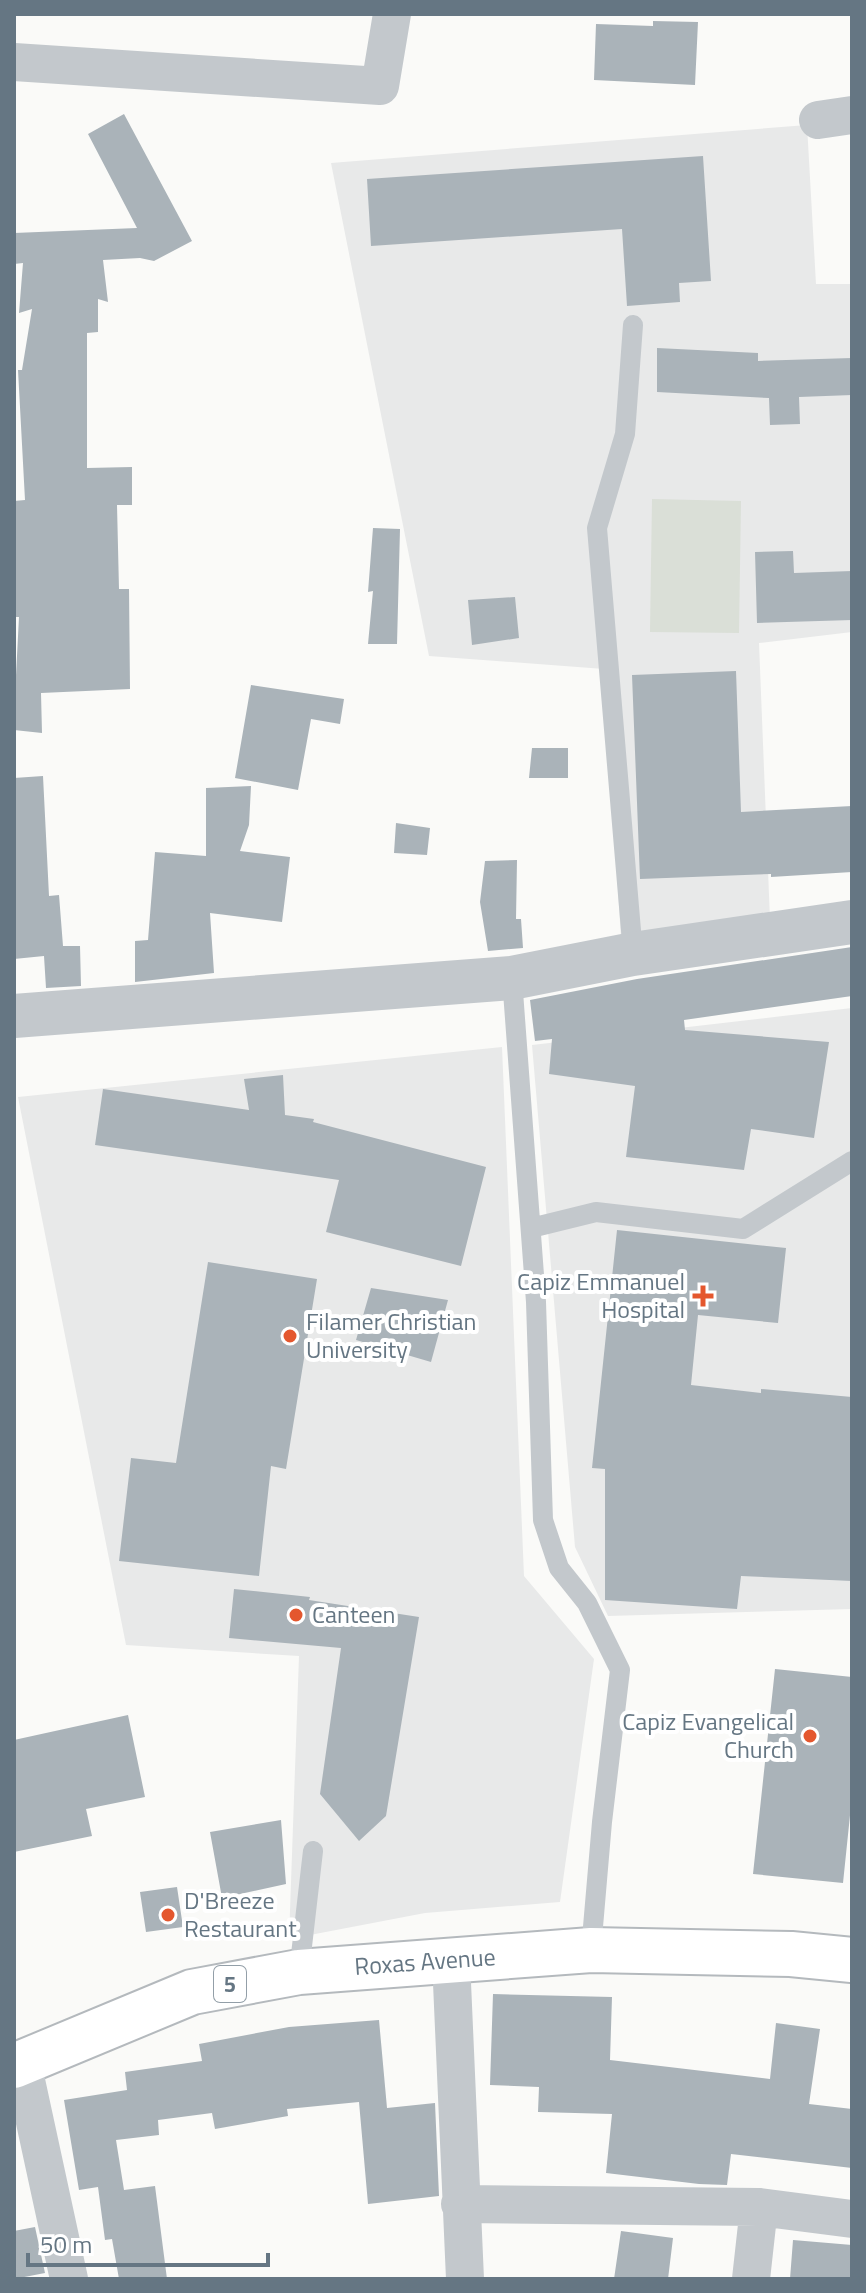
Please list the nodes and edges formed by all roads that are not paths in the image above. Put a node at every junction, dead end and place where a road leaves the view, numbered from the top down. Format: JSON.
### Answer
{"nodes":[{"id":1,"x":392,"y":14,"type":"edge"},
{"id":2,"x":14,"y":62,"type":"edge"},
{"id":3,"x":633,"y":325,"type":"dead end"},
{"id":4,"x":852,"y":922,"type":"edge"},
{"id":5,"x":633,"y":954,"type":"junction"},
{"id":6,"x":512,"y":978,"type":"junction"},
{"id":7,"x":14,"y":1016,"type":"edge"},
{"id":8,"x":852,"y":1161,"type":"edge"},
{"id":9,"x":531,"y":1228,"type":"junction"},
{"id":10,"x":313,"y":1851,"type":"dead end"},
{"id":11,"x":591,"y":1950,"type":"junction"},
{"id":12,"x":451,"y":1960,"type":"junction"},
{"id":13,"x":852,"y":1960,"type":"edge"},
{"id":14,"x":299,"y":1972,"type":"junction"},
{"id":15,"x":18,"y":2064,"type":"edge"},
{"id":16,"x":460,"y":2204,"type":"junction"},
{"id":17,"x":759,"y":2207,"type":"junction"},
{"id":18,"x":852,"y":2219,"type":"edge"},
{"id":19,"x":69,"y":2279,"type":"edge"},
{"id":20,"x":465,"y":2279,"type":"edge"},
{"id":21,"x":751,"y":2279,"type":"edge"}],
"edges":[{"from":1,"to":2,"type":"street"},
{"from":3,"to":5,"type":"lane"},
{"from":4,"to":5,"type":"street"},
{"from":5,"to":6,"type":"street"},
{"from":6,"to":7,"type":"street"},
{"from":6,"to":9,"type":"lane"},
{"from":8,"to":9,"type":"lane"},
{"from":9,"to":11,"type":"lane"},
{"from":10,"to":14,"type":"lane"},
{"from":11,"to":12,"type":"highway","name":"Roxas Avenue","number":"5"},
{"from":11,"to":13,"type":"highway","name":"Roxas Avenue","number":"5"},
{"from":12,"to":14,"type":"highway","name":"Roxas Avenue","number":"5"},
{"from":12,"to":16,"type":"street"},
{"from":14,"to":15,"type":"highway","name":"Roxas Avenue","number":"5"},
{"from":15,"to":19,"type":"street"},
{"from":16,"to":17,"type":"street"},
{"from":16,"to":20,"type":"street"},
{"from":17,"to":18,"type":"street"},
{"from":17,"to":21,"type":"street"}]}
